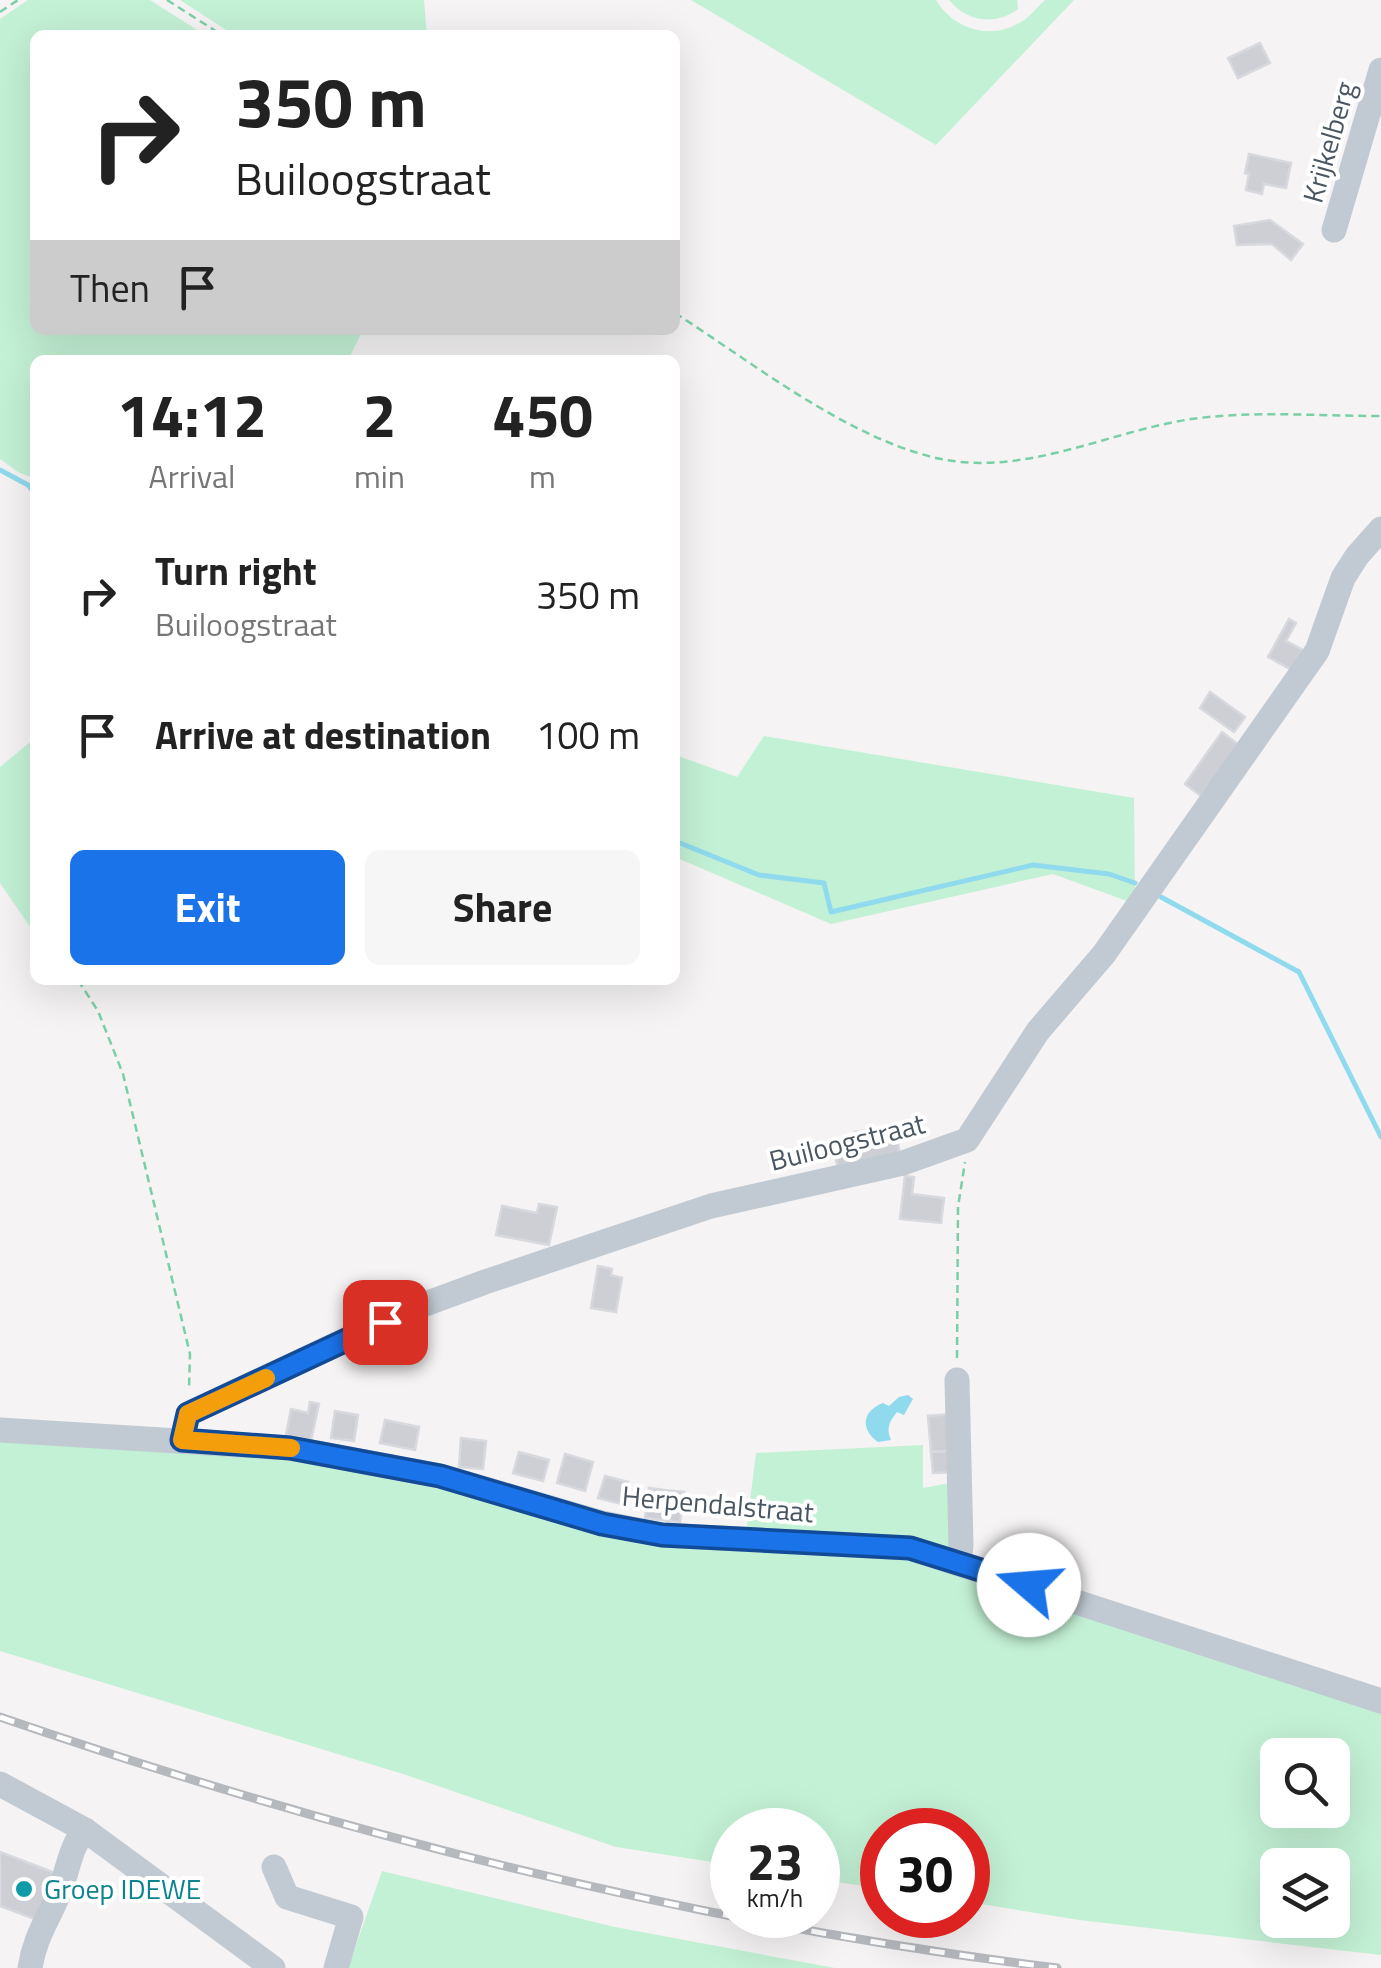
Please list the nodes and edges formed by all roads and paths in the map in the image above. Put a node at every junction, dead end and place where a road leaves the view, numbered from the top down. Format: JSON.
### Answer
{"nodes":[{"id":1,"x":18,"y":0,"type":"edge"},
{"id":2,"x":168,"y":0,"type":"edge"},
{"id":3,"x":0,"y":12,"type":"edge"},
{"id":4,"x":214,"y":30,"type":"edge"},
{"id":5,"x":1381,"y":70,"type":"edge"},
{"id":6,"x":1334,"y":230,"type":"dead end"},
{"id":7,"x":680,"y":317,"type":"edge"},
{"id":8,"x":1381,"y":416,"type":"edge"},
{"id":9,"x":1381,"y":530,"type":"edge"},
{"id":10,"x":81,"y":985,"type":"edge"},
{"id":11,"x":967,"y":1140,"type":"junction"},
{"id":12,"x":956,"y":1380,"type":"joint"},
{"id":13,"x":185,"y":1427,"type":"junction"},
{"id":14,"x":0,"y":1430,"type":"edge"},
{"id":15,"x":958,"y":1562,"type":"junction"},
{"id":16,"x":1381,"y":1701,"type":"edge"},
{"id":17,"x":0,"y":1784,"type":"edge"},
{"id":18,"x":86,"y":1830,"type":"junction"},
{"id":19,"x":274,"y":1867,"type":"dead end"},
{"id":20,"x":30,"y":1968,"type":"edge"},
{"id":21,"x":272,"y":1968,"type":"edge"},
{"id":22,"x":336,"y":1968,"type":"edge"}],
"edges":[{"from":1,"to":3,"type":"path"},
{"from":2,"to":4,"type":"path"},
{"from":5,"to":6,"type":"street","name":"Krijkelberg"},
{"from":7,"to":8,"type":"path"},
{"from":9,"to":11,"type":"street","name":"Builoogstraat"},
{"from":10,"to":13,"type":"path"},
{"from":11,"to":12,"type":"path"},
{"from":11,"to":13,"type":"street","name":"Builoogstraat"},
{"from":12,"to":15,"type":"street"},
{"from":13,"to":14,"type":"street","name":"Herpendalstraat"},
{"from":13,"to":15,"type":"street","name":"Herpendalstraat"},
{"from":15,"to":16,"type":"street","name":"Herpendalstraat"},
{"from":17,"to":18,"type":"street"},
{"from":18,"to":20,"type":"street"},
{"from":18,"to":21,"type":"street"},
{"from":19,"to":22,"type":"street"}]}
